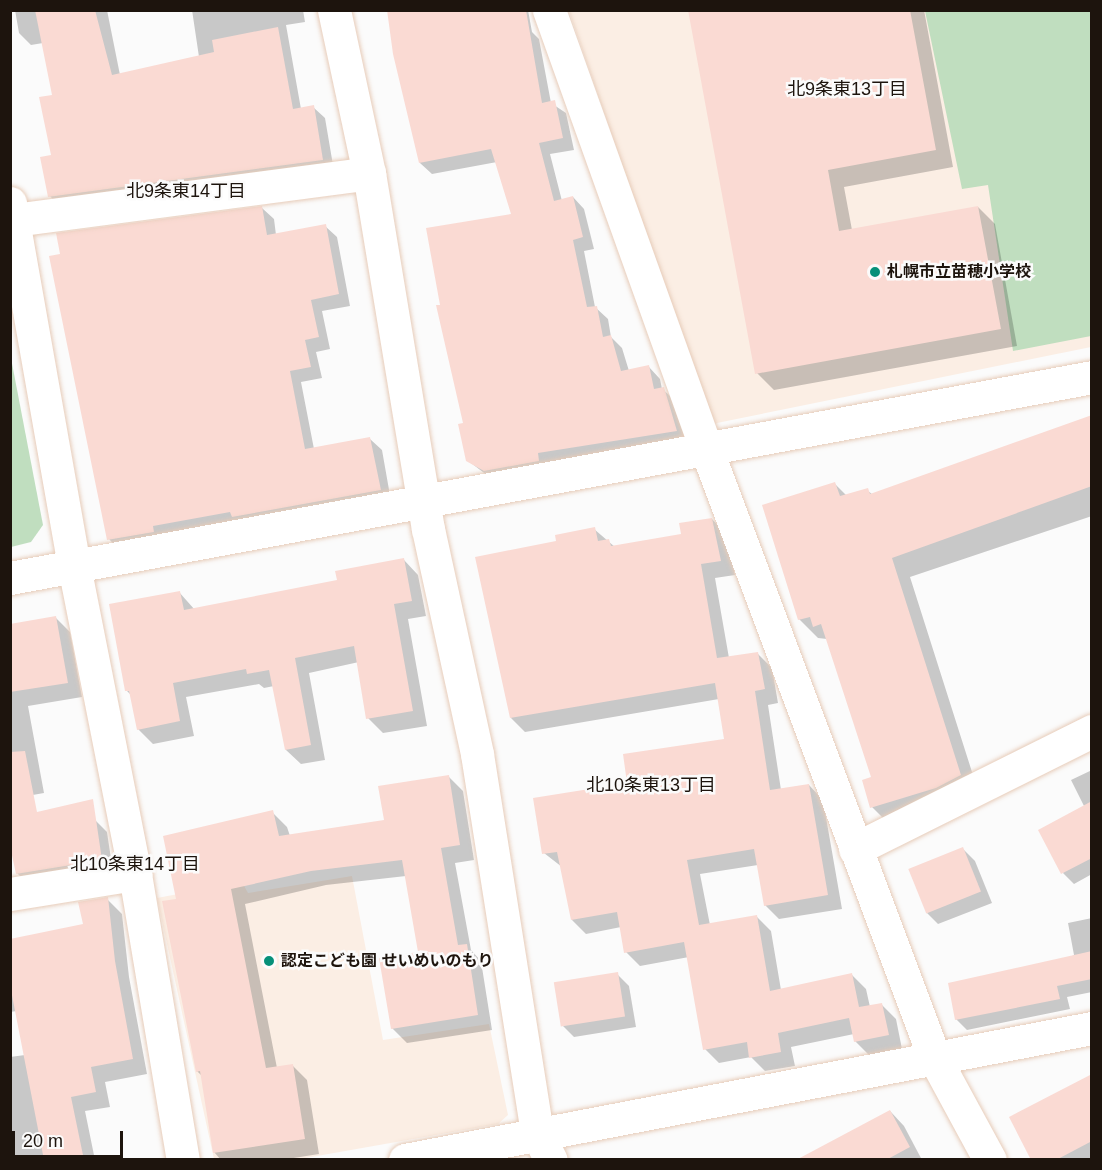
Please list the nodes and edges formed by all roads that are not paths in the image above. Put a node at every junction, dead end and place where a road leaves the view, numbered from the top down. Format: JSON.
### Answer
{"nodes":[{"id":1,"x":334,"y":10,"type":"edge"},
{"id":2,"x":549,"y":10,"type":"edge"},
{"id":3,"x":369,"y":172,"type":"junction"},
{"id":4,"x":12,"y":211,"type":"edge"},
{"id":5,"x":1092,"y":377,"type":"edge"},
{"id":6,"x":706,"y":448,"type":"junction"},
{"id":7,"x":424,"y":502,"type":"junction"},
{"id":8,"x":74,"y":566,"type":"junction"},
{"id":9,"x":10,"y":578,"type":"edge"},
{"id":10,"x":1092,"y":731,"type":"edge"},
{"id":11,"x":855,"y":849,"type":"junction"},
{"id":12,"x":135,"y":874,"type":"junction"},
{"id":13,"x":10,"y":894,"type":"edge"},
{"id":14,"x":1092,"y":1028,"type":"edge"},
{"id":15,"x":934,"y":1057,"type":"junction"},
{"id":16,"x":544,"y":1146,"type":"edge"},
{"id":17,"x":183,"y":1160,"type":"edge"},
{"id":18,"x":405,"y":1160,"type":"edge"},
{"id":19,"x":990,"y":1160,"type":"edge"}],
"edges":[{"from":1,"to":3,"type":"street"},
{"from":2,"to":6,"type":"street"},
{"from":3,"to":4,"type":"street"},
{"from":3,"to":7,"type":"street"},
{"from":4,"to":8,"type":"street"},
{"from":5,"to":6,"type":"street"},
{"from":6,"to":7,"type":"street"},
{"from":6,"to":11,"type":"street"},
{"from":7,"to":8,"type":"street"},
{"from":7,"to":16,"type":"street"},
{"from":8,"to":9,"type":"street"},
{"from":8,"to":12,"type":"street"},
{"from":10,"to":11,"type":"street"},
{"from":11,"to":15,"type":"street"},
{"from":12,"to":13,"type":"street"},
{"from":12,"to":17,"type":"street"},
{"from":14,"to":15,"type":"street"},
{"from":15,"to":16,"type":"street"},
{"from":15,"to":19,"type":"street"},
{"from":16,"to":18,"type":"street"}]}
